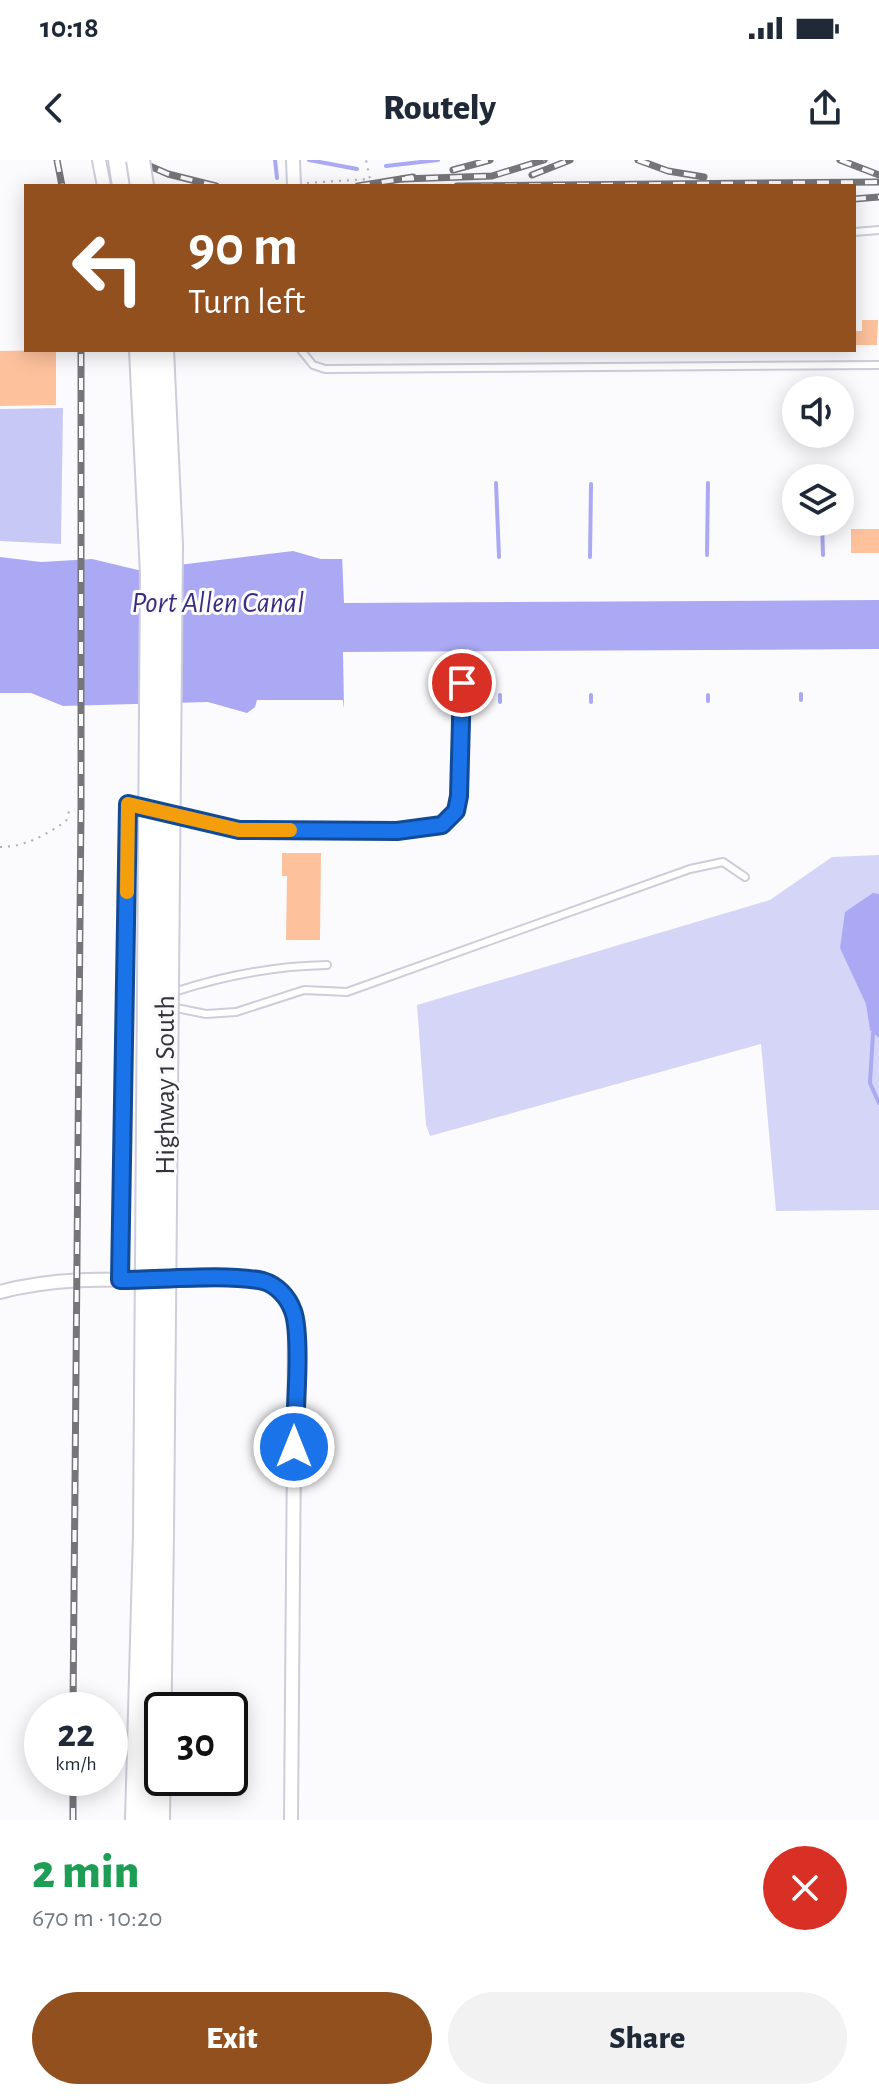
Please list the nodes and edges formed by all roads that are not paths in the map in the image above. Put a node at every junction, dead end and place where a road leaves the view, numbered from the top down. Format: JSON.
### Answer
{"nodes":[{"id":1,"x":99,"y":160,"type":"edge"},
{"id":2,"x":120,"y":160,"type":"edge"},
{"id":3,"x":138,"y":160,"type":"edge"},
{"id":4,"x":293,"y":160,"type":"edge"},
{"id":5,"x":104,"y":184,"type":"edge"},
{"id":6,"x":124,"y":184,"type":"edge"},
{"id":7,"x":142,"y":184,"type":"edge"},
{"id":8,"x":294,"y":184,"type":"edge"},
{"id":9,"x":141,"y":352,"type":"edge"},
{"id":10,"x":162,"y":352,"type":"edge"},
{"id":11,"x":303,"y":352,"type":"edge"},
{"id":12,"x":879,"y":365,"type":"edge"},
{"id":13,"x":462,"y":683,"type":"dead end"},
{"id":14,"x":128,"y":804,"type":"joint"},
{"id":15,"x":745,"y":877,"type":"dead end"},
{"id":16,"x":327,"y":965,"type":"dead end"},
{"id":17,"x":125,"y":998,"type":"junction"},
{"id":18,"x":149,"y":1000,"type":"junction"},
{"id":19,"x":120,"y":1280,"type":"junction"},
{"id":20,"x":0,"y":1292,"type":"edge"},
{"id":21,"x":154,"y":1533,"type":"junction"},
{"id":22,"x":137,"y":1820,"type":"edge"},
{"id":23,"x":158,"y":1820,"type":"edge"},
{"id":24,"x":291,"y":1820,"type":"edge"}],
"edges":[{"from":1,"to":5,"type":"street"},
{"from":2,"to":6,"type":"highway"},
{"from":3,"to":7,"type":"highway","bridge":true},
{"from":4,"to":8,"type":"street"},
{"from":9,"to":21,"type":"highway","bridge":true},
{"from":10,"to":21,"type":"highway","name":"Highway 1 South","bridge":true},
{"from":11,"to":12,"type":"lane"},
{"from":13,"to":14,"type":"lane"},
{"from":14,"to":17,"type":"street"},
{"from":15,"to":18,"type":"lane"},
{"from":16,"to":18,"type":"lane"},
{"from":17,"to":18,"type":"lane"},
{"from":17,"to":19,"type":"street"},
{"from":19,"to":20,"type":"street"},
{"from":19,"to":24,"type":"street"},
{"from":21,"to":22,"type":"highway"},
{"from":21,"to":23,"type":"highway","name":"Highway 1 South"}]}
